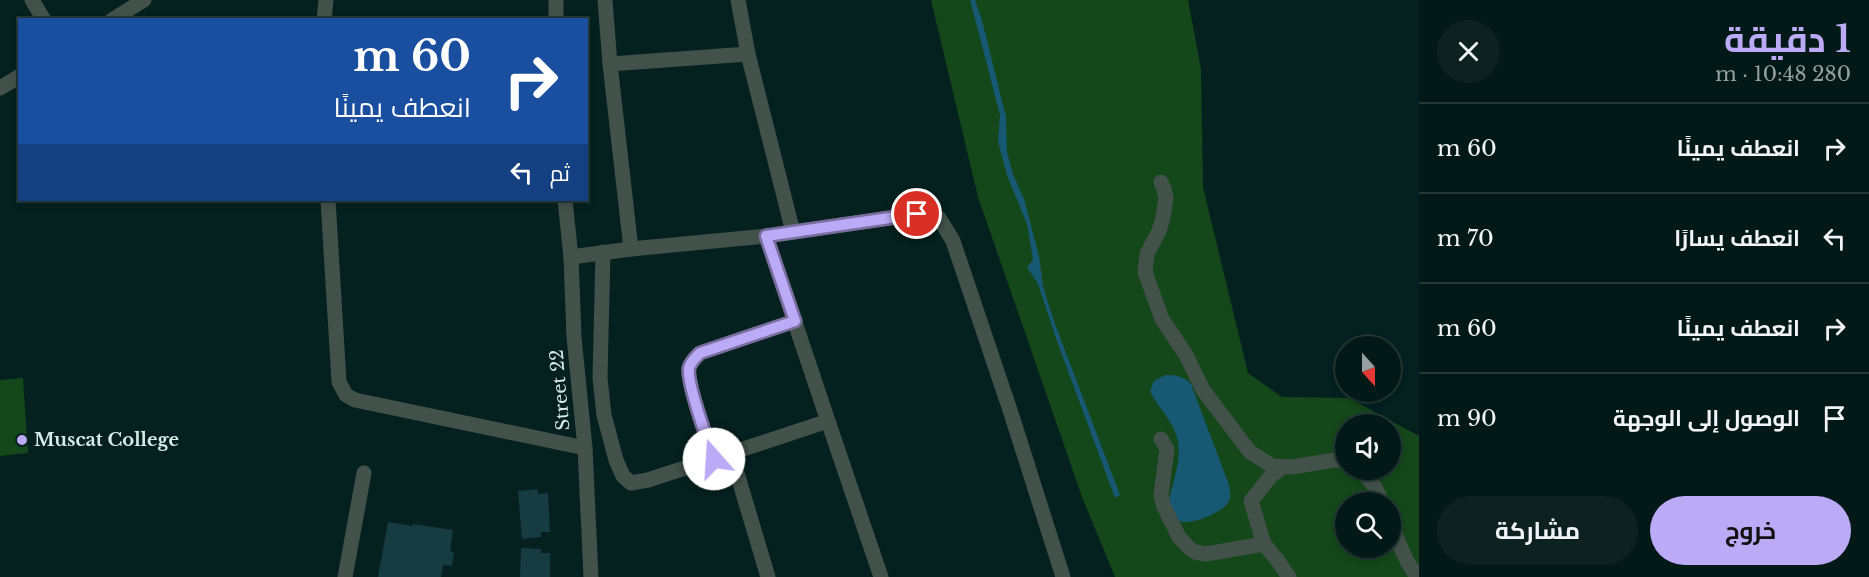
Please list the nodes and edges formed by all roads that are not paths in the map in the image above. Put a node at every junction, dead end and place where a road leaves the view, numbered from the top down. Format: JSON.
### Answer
{"nodes":[{"id":1,"x":32,"y":0,"type":"edge"},
{"id":2,"x":144,"y":0,"type":"edge"},
{"id":3,"x":326,"y":0,"type":"edge"},
{"id":4,"x":556,"y":0,"type":"edge"},
{"id":5,"x":605,"y":0,"type":"edge"},
{"id":6,"x":738,"y":0,"type":"edge"},
{"id":7,"x":43,"y":18,"type":"edge"},
{"id":8,"x":115,"y":18,"type":"edge"},
{"id":9,"x":324,"y":18,"type":"edge"},
{"id":10,"x":555,"y":18,"type":"edge"},
{"id":11,"x":748,"y":54,"type":"junction"},
{"id":12,"x":610,"y":63,"type":"junction"},
{"id":13,"x":18,"y":77,"type":"edge"},
{"id":14,"x":0,"y":88,"type":"edge"},
{"id":15,"x":1161,"y":182,"type":"dead end"},
{"id":16,"x":328,"y":201,"type":"edge"},
{"id":17,"x":565,"y":201,"type":"edge"},
{"id":18,"x":793,"y":232,"type":"junction"},
{"id":19,"x":766,"y":236,"type":"junction"},
{"id":20,"x":631,"y":249,"type":"junction"},
{"id":21,"x":603,"y":252,"type":"junction"},
{"id":22,"x":571,"y":257,"type":"junction"},
{"id":23,"x":795,"y":321,"type":"junction"},
{"id":24,"x":828,"y":421,"type":"junction"},
{"id":25,"x":1161,"y":440,"type":"dead end"},
{"id":26,"x":585,"y":448,"type":"junction"},
{"id":27,"x":731,"y":453,"type":"junction"},
{"id":28,"x":714,"y":459,"type":"junction"},
{"id":29,"x":1335,"y":460,"type":"edge"},
{"id":30,"x":1281,"y":468,"type":"junction"},
{"id":31,"x":364,"y":473,"type":"dead end"},
{"id":32,"x":1264,"y":544,"type":"junction"},
{"id":33,"x":1401,"y":548,"type":"edge"},
{"id":34,"x":345,"y":577,"type":"edge"},
{"id":35,"x":591,"y":577,"type":"edge"},
{"id":36,"x":768,"y":577,"type":"edge"},
{"id":37,"x":881,"y":577,"type":"edge"},
{"id":38,"x":1063,"y":577,"type":"edge"},
{"id":39,"x":1289,"y":577,"type":"edge"},
{"id":40,"x":1417,"y":577,"type":"edge"}],
"edges":[{"from":1,"to":7,"type":"street"},
{"from":2,"to":8,"type":"street"},
{"from":3,"to":9,"type":"street"},
{"from":4,"to":10,"type":"street"},
{"from":5,"to":12,"type":"street"},
{"from":6,"to":11,"type":"street"},
{"from":11,"to":12,"type":"street"},
{"from":11,"to":18,"type":"street"},
{"from":12,"to":20,"type":"street"},
{"from":13,"to":14,"type":"street"},
{"from":15,"to":30,"type":"street"},
{"from":16,"to":26,"type":"street"},
{"from":17,"to":22,"type":"street","name":"Street 22"},
{"from":18,"to":19,"type":"street"},
{"from":18,"to":38,"type":"street"},
{"from":19,"to":20,"type":"street"},
{"from":19,"to":23,"type":"street"},
{"from":20,"to":21,"type":"street"},
{"from":21,"to":22,"type":"street"},
{"from":21,"to":28,"type":"street"},
{"from":22,"to":26,"type":"street","name":"Street 22"},
{"from":23,"to":24,"type":"street"},
{"from":23,"to":28,"type":"street"},
{"from":24,"to":27,"type":"street"},
{"from":24,"to":37,"type":"street"},
{"from":25,"to":32,"type":"street"},
{"from":26,"to":35,"type":"street","name":"Street 22"},
{"from":27,"to":28,"type":"street"},
{"from":27,"to":36,"type":"street"},
{"from":29,"to":30,"type":"street"},
{"from":30,"to":32,"type":"street"},
{"from":31,"to":34,"type":"street"},
{"from":32,"to":39,"type":"street"},
{"from":33,"to":40,"type":"street"}]}
